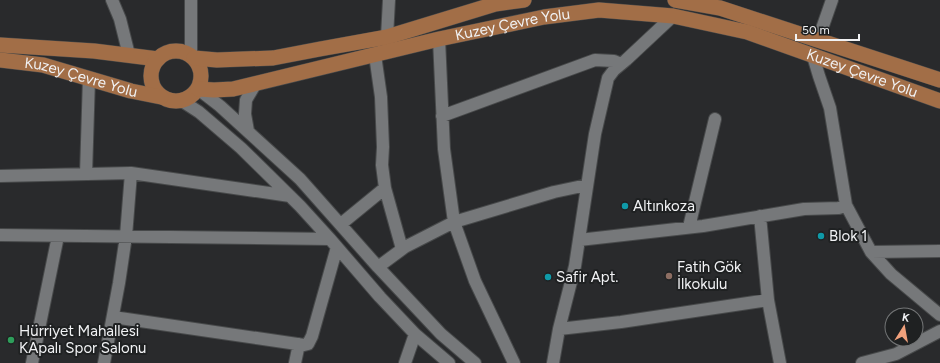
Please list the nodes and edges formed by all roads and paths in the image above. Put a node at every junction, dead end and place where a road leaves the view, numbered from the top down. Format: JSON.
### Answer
{"nodes":[{"id":1,"x":112,"y":0,"type":"edge"},
{"id":2,"x":192,"y":0,"type":"edge"},
{"id":3,"x":389,"y":0,"type":"edge"},
{"id":4,"x":524,"y":0,"type":"edge"},
{"id":5,"x":680,"y":0,"type":"edge"},
{"id":6,"x":832,"y":0,"type":"edge"},
{"id":7,"x":673,"y":16,"type":"junction"},
{"id":8,"x":387,"y":37,"type":"junction"},
{"id":9,"x":439,"y":40,"type":"junction"},
{"id":10,"x":818,"y":40,"type":"junction"},
{"id":11,"x":0,"y":45,"type":"edge"},
{"id":12,"x":129,"y":55,"type":"junction"},
{"id":13,"x":375,"y":55,"type":"junction"},
{"id":14,"x":814,"y":56,"type":"junction"},
{"id":15,"x":192,"y":57,"type":"junction"},
{"id":16,"x":158,"y":59,"type":"junction"},
{"id":17,"x":0,"y":60,"type":"edge"},
{"id":18,"x":621,"y":64,"type":"junction"},
{"id":19,"x":89,"y":78,"type":"junction"},
{"id":20,"x":940,"y":80,"type":"edge"},
{"id":21,"x":256,"y":83,"type":"junction"},
{"id":22,"x":198,"y":90,"type":"junction"},
{"id":23,"x":161,"y":97,"type":"junction"},
{"id":24,"x":182,"y":101,"type":"junction"},
{"id":25,"x":940,"y":101,"type":"edge"},
{"id":26,"x":442,"y":116,"type":"junction"},
{"id":27,"x":715,"y":119,"type":"dead end"},
{"id":28,"x":248,"y":131,"type":"junction"},
{"id":29,"x":131,"y":173,"type":"junction"},
{"id":30,"x":86,"y":174,"type":"junction"},
{"id":31,"x":0,"y":176,"type":"edge"},
{"id":32,"x":587,"y":185,"type":"junction"},
{"id":33,"x":385,"y":188,"type":"junction"},
{"id":34,"x":290,"y":196,"type":"junction"},
{"id":35,"x":846,"y":205,"type":"junction"},
{"id":36,"x":760,"y":216,"type":"junction"},
{"id":37,"x":454,"y":222,"type":"junction"},
{"id":38,"x":341,"y":224,"type":"junction"},
{"id":39,"x":689,"y":227,"type":"junction"},
{"id":40,"x":0,"y":235,"type":"edge"},
{"id":41,"x":58,"y":236,"type":"junction"},
{"id":42,"x":126,"y":236,"type":"junction"},
{"id":43,"x":579,"y":240,"type":"junction"},
{"id":44,"x":334,"y":243,"type":"junction"},
{"id":45,"x":402,"y":249,"type":"junction"},
{"id":46,"x":940,"y":251,"type":"edge"},
{"id":47,"x":870,"y":252,"type":"junction"},
{"id":48,"x":378,"y":267,"type":"junction"},
{"id":49,"x":768,"y":300,"type":"junction"},
{"id":50,"x":940,"y":315,"type":"edge"},
{"id":51,"x":113,"y":317,"type":"junction"},
{"id":52,"x":559,"y":328,"type":"junction"},
{"id":53,"x":940,"y":331,"type":"edge"},
{"id":54,"x":415,"y":334,"type":"junction"},
{"id":55,"x":299,"y":344,"type":"junction"},
{"id":56,"x":899,"y":358,"type":"edge"},
{"id":57,"x":32,"y":363,"type":"edge"},
{"id":58,"x":104,"y":363,"type":"edge"},
{"id":59,"x":295,"y":363,"type":"edge"},
{"id":60,"x":405,"y":363,"type":"edge"},
{"id":61,"x":449,"y":363,"type":"edge"},
{"id":62,"x":475,"y":363,"type":"edge"},
{"id":63,"x":514,"y":363,"type":"edge"},
{"id":64,"x":553,"y":363,"type":"edge"},
{"id":65,"x":780,"y":363,"type":"edge"},
{"id":66,"x":862,"y":363,"type":"edge"}],
"edges":[{"from":1,"to":12,"type":"street"},
{"from":2,"to":15,"type":"street"},
{"from":3,"to":8,"type":"street"},
{"from":4,"to":8,"type":"main road","name":"Kuzey Çevre Yolu"},
{"from":5,"to":10,"type":"main road","name":"Kuzey Çevre Yolu"},
{"from":6,"to":10,"type":"street"},
{"from":7,"to":9,"type":"main road","name":"Kuzey Çevre Yolu"},
{"from":7,"to":14,"type":"main road","name":"Kuzey Çevre Yolu"},
{"from":7,"to":18,"type":"street"},
{"from":8,"to":15,"type":"main road","name":"Kuzey Çevre Yolu"},
{"from":9,"to":13,"type":"main road","name":"Kuzey Çevre Yolu"},
{"from":9,"to":26,"type":"street"},
{"from":10,"to":20,"type":"main road","name":"Kuzey Çevre Yolu"},
{"from":11,"to":12,"type":"main road","name":"Kuzey Çevre Yolu"},
{"from":12,"to":16,"type":"main road","name":"Kuzey Çevre Yolu"},
{"from":13,"to":21,"type":"main road","name":"Kuzey Çevre Yolu"},
{"from":13,"to":33,"type":"street"},
{"from":14,"to":25,"type":"main road","name":"Kuzey Çevre Yolu"},
{"from":14,"to":35,"type":"street"},
{"from":15,"to":16,"type":"main road"},
{"from":15,"to":22,"type":"main road"},
{"from":16,"to":23,"type":"main road"},
{"from":17,"to":19,"type":"main road","name":"Kuzey Çevre Yolu"},
{"from":18,"to":26,"type":"street"},
{"from":18,"to":32,"type":"street"},
{"from":19,"to":23,"type":"main road","name":"Kuzey Çevre Yolu"},
{"from":19,"to":30,"type":"street"},
{"from":21,"to":22,"type":"main road","name":"Kuzey Çevre Yolu"},
{"from":21,"to":28,"type":"street"},
{"from":22,"to":24,"type":"main road"},
{"from":22,"to":28,"type":"street"},
{"from":23,"to":24,"type":"main road"},
{"from":24,"to":34,"type":"street"},
{"from":26,"to":37,"type":"street"},
{"from":27,"to":39,"type":"street"},
{"from":28,"to":38,"type":"street"},
{"from":29,"to":30,"type":"street"},
{"from":29,"to":34,"type":"street"},
{"from":29,"to":42,"type":"street"},
{"from":30,"to":31,"type":"street"},
{"from":32,"to":37,"type":"street"},
{"from":32,"to":43,"type":"street"},
{"from":33,"to":38,"type":"street"},
{"from":33,"to":45,"type":"street"},
{"from":34,"to":44,"type":"street"},
{"from":35,"to":36,"type":"street"},
{"from":35,"to":47,"type":"street"},
{"from":36,"to":39,"type":"street"},
{"from":36,"to":49,"type":"street"},
{"from":37,"to":45,"type":"street"},
{"from":37,"to":63,"type":"street"},
{"from":38,"to":48,"type":"street"},
{"from":39,"to":43,"type":"street"},
{"from":40,"to":41,"type":"street"},
{"from":41,"to":42,"type":"street"},
{"from":41,"to":57,"type":"street"},
{"from":42,"to":44,"type":"street"},
{"from":42,"to":51,"type":"street"},
{"from":43,"to":52,"type":"street"},
{"from":44,"to":54,"type":"street"},
{"from":44,"to":55,"type":"street"},
{"from":45,"to":48,"type":"street"},
{"from":46,"to":47,"type":"street"},
{"from":47,"to":50,"type":"street"},
{"from":48,"to":62,"type":"street"},
{"from":49,"to":52,"type":"street"},
{"from":49,"to":65,"type":"street"},
{"from":51,"to":55,"type":"street"},
{"from":51,"to":58,"type":"street"},
{"from":52,"to":64,"type":"street"},
{"from":53,"to":56,"type":"street"},
{"from":54,"to":60,"type":"street"},
{"from":54,"to":61,"type":"street"},
{"from":55,"to":59,"type":"street"},
{"from":56,"to":66,"type":"street"}]}
